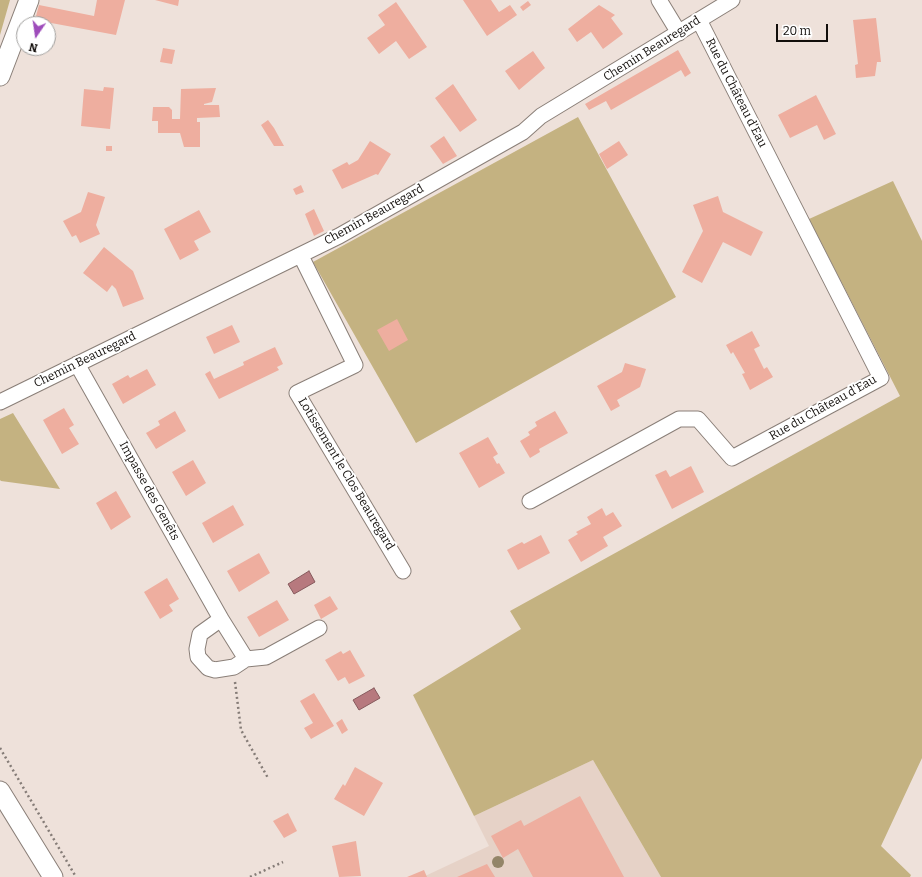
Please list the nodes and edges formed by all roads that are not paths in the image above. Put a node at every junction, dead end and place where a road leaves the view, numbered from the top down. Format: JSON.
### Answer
{"nodes":[{"id":1,"x":30,"y":0,"type":"edge"},
{"id":2,"x":659,"y":0,"type":"edge"},
{"id":3,"x":732,"y":0,"type":"edge"},
{"id":4,"x":699,"y":20,"type":"junction"},
{"id":5,"x":679,"y":33,"type":"junction"},
{"id":6,"x":0,"y":76,"type":"edge"},
{"id":7,"x":301,"y":256,"type":"junction"},
{"id":8,"x":78,"y":364,"type":"junction"},
{"id":9,"x":0,"y":402,"type":"edge"},
{"id":10,"x":530,"y":501,"type":"dead end"},
{"id":11,"x":403,"y":571,"type":"dead end"},
{"id":12,"x":221,"y":618,"type":"junction"},
{"id":13,"x":319,"y":628,"type":"dead end"},
{"id":14,"x":246,"y":659,"type":"junction"},
{"id":15,"x":0,"y":791,"type":"edge"},
{"id":16,"x":53,"y":877,"type":"edge"}],
"edges":[{"from":1,"to":6,"type":"street"},
{"from":2,"to":5,"type":"street"},
{"from":3,"to":4,"type":"street","name":"Chemin Beauregard"},
{"from":4,"to":5,"type":"street","name":"Chemin Beauregard"},
{"from":4,"to":10,"type":"street","name":"Rue du Château d'Eau"},
{"from":5,"to":7,"type":"street","name":"Chemin Beauregard"},
{"from":7,"to":8,"type":"street","name":"Chemin Beauregard"},
{"from":7,"to":11,"type":"street","name":"Lotissement le Clos Beauregard"},
{"from":8,"to":9,"type":"street","name":"Chemin Beauregard"},
{"from":8,"to":12,"type":"street","name":"Impasse des Genêts"},
{"from":12,"to":14,"type":"street","name":"Impasse des Genêts"},
{"from":12,"to":14,"type":"street"},
{"from":13,"to":14,"type":"street"},
{"from":15,"to":16,"type":"street"}]}
